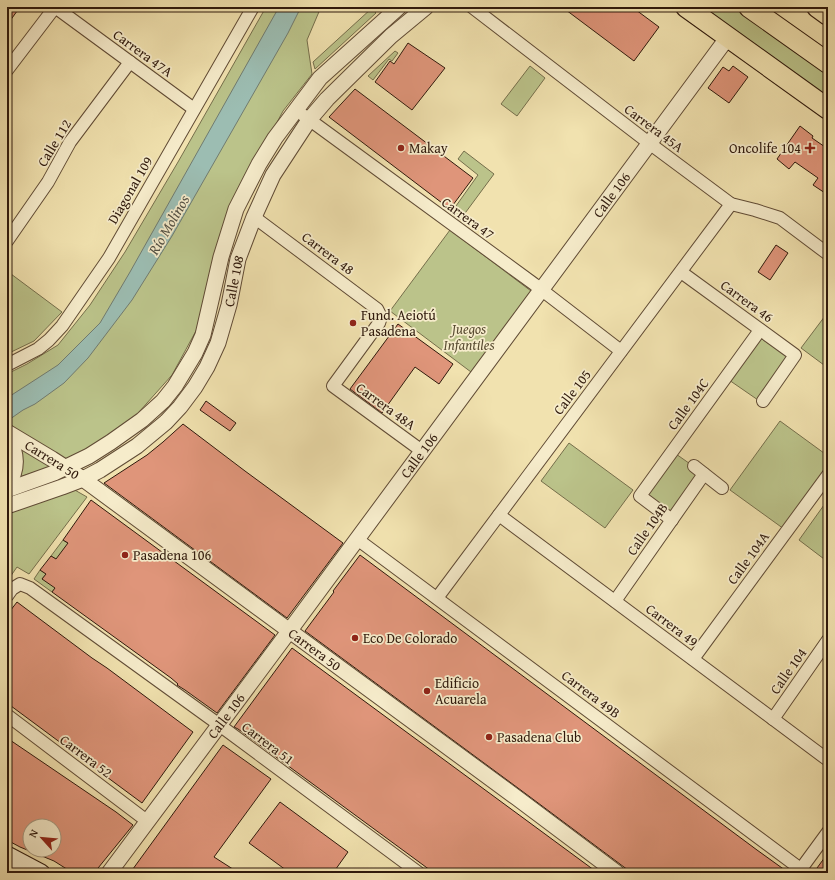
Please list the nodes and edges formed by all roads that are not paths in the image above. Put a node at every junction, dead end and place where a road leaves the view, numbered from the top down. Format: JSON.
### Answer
{"nodes":[{"id":1,"x":55,"y":7,"type":"edge"},
{"id":2,"x":253,"y":7,"type":"edge"},
{"id":3,"x":399,"y":7,"type":"edge"},
{"id":4,"x":426,"y":7,"type":"edge"},
{"id":5,"x":472,"y":7,"type":"edge"},
{"id":6,"x":686,"y":7,"type":"edge"},
{"id":7,"x":749,"y":7,"type":"edge"},
{"id":8,"x":817,"y":7,"type":"edge"},
{"id":9,"x":828,"y":15,"type":"edge"},
{"id":10,"x":728,"y":36,"type":"junction"},
{"id":11,"x":130,"y":62,"type":"junction"},
{"id":12,"x":828,"y":63,"type":"edge"},
{"id":13,"x":7,"y":70,"type":"edge"},
{"id":14,"x":194,"y":109,"type":"junction"},
{"id":15,"x":828,"y":109,"type":"edge"},
{"id":16,"x":296,"y":110,"type":"junction"},
{"id":17,"x":309,"y":120,"type":"junction"},
{"id":18,"x":649,"y":144,"type":"junction"},
{"id":19,"x":731,"y":204,"type":"junction"},
{"id":20,"x":254,"y":217,"type":"junction"},
{"id":21,"x":7,"y":241,"type":"edge"},
{"id":22,"x":828,"y":254,"type":"edge"},
{"id":23,"x":680,"y":272,"type":"junction"},
{"id":24,"x":541,"y":290,"type":"junction"},
{"id":25,"x":760,"y":330,"type":"junction"},
{"id":26,"x":621,"y":351,"type":"junction"},
{"id":27,"x":7,"y":365,"type":"edge"},
{"id":28,"x":333,"y":386,"type":"joint"},
{"id":29,"x":763,"y":401,"type":"dead end"},
{"id":30,"x":7,"y":432,"type":"edge"},
{"id":31,"x":7,"y":436,"type":"edge"},
{"id":32,"x":422,"y":451,"type":"junction"},
{"id":33,"x":694,"y":466,"type":"dead end"},
{"id":34,"x":66,"y":468,"type":"junction"},
{"id":35,"x":704,"y":474,"type":"junction"},
{"id":36,"x":828,"y":475,"type":"edge"},
{"id":37,"x":83,"y":479,"type":"junction"},
{"id":38,"x":722,"y":488,"type":"dead end"},
{"id":39,"x":7,"y":489,"type":"edge"},
{"id":40,"x":7,"y":506,"type":"edge"},
{"id":41,"x":499,"y":515,"type":"junction"},
{"id":42,"x":672,"y":520,"type":"junction"},
{"id":43,"x":357,"y":539,"type":"junction"},
{"id":44,"x":7,"y":596,"type":"edge"},
{"id":45,"x":437,"y":598,"type":"junction"},
{"id":46,"x":615,"y":601,"type":"junction"},
{"id":47,"x":289,"y":631,"type":"junction"},
{"id":48,"x":828,"y":642,"type":"edge"},
{"id":49,"x":693,"y":659,"type":"junction"},
{"id":50,"x":7,"y":715,"type":"edge"},
{"id":51,"x":773,"y":719,"type":"junction"},
{"id":52,"x":219,"y":725,"type":"junction"},
{"id":53,"x":828,"y":760,"type":"edge"},
{"id":54,"x":147,"y":821,"type":"junction"},
{"id":55,"x":828,"y":832,"type":"edge"},
{"id":56,"x":7,"y":855,"type":"edge"},
{"id":57,"x":7,"y":871,"type":"edge"},
{"id":58,"x":802,"y":872,"type":"edge"},
{"id":59,"x":11,"y":873,"type":"edge"},
{"id":60,"x":41,"y":873,"type":"edge"},
{"id":61,"x":108,"y":873,"type":"edge"},
{"id":62,"x":419,"y":873,"type":"edge"},
{"id":63,"x":617,"y":873,"type":"edge"}],
"edges":[{"from":1,"to":11,"type":"street","name":"Carrera 47A"},
{"from":1,"to":13,"type":"street"},
{"from":2,"to":14,"type":"street","name":"Diagonal 109"},
{"from":3,"to":16,"type":"street","name":"Calle 108"},
{"from":4,"to":17,"type":"street","name":"Calle 108"},
{"from":5,"to":18,"type":"street","name":"Carrera 45A"},
{"from":6,"to":10,"type":"highway"},
{"from":7,"to":12,"type":"highway"},
{"from":8,"to":9,"type":"highway"},
{"from":10,"to":15,"type":"highway"},
{"from":10,"to":18,"type":"street","name":"Calle 106"},
{"from":11,"to":14,"type":"street","name":"Carrera 47A"},
{"from":11,"to":21,"type":"street","name":"Calle 112"},
{"from":14,"to":27,"type":"street","name":"Diagonal 109"},
{"from":16,"to":17,"type":"street","name":"Carrera 47"},
{"from":16,"to":34,"type":"street","name":"Calle 108"},
{"from":17,"to":20,"type":"street","name":"Calle 108"},
{"from":17,"to":24,"type":"street","name":"Carrera 47"},
{"from":18,"to":19,"type":"street","name":"Carrera 45A"},
{"from":18,"to":24,"type":"street","name":"Calle 106"},
{"from":19,"to":22,"type":"street","name":"Carrera 45A"},
{"from":19,"to":23,"type":"street","name":"Calle 105"},
{"from":20,"to":28,"type":"street","name":"Carrera 48"},
{"from":20,"to":37,"type":"street","name":"Calle 108"},
{"from":23,"to":25,"type":"street","name":"Carrera 46"},
{"from":23,"to":26,"type":"street","name":"Calle 105"},
{"from":24,"to":26,"type":"street","name":"Carrera 47"},
{"from":24,"to":32,"type":"street","name":"Calle 106"},
{"from":25,"to":29,"type":"street","name":"Carrera 46"},
{"from":25,"to":42,"type":"street","name":"Calle 104C"},
{"from":26,"to":41,"type":"street","name":"Calle 105"},
{"from":28,"to":32,"type":"street","name":"Carrera 48A"},
{"from":30,"to":34,"type":"street","name":"Carrera 50"},
{"from":31,"to":39,"type":"street"},
{"from":32,"to":43,"type":"street","name":"Calle 106"},
{"from":33,"to":35,"type":"street"},
{"from":34,"to":37,"type":"street","name":"Carrera 50"},
{"from":34,"to":39,"type":"street","name":"Calle 108"},
{"from":35,"to":38,"type":"street"},
{"from":35,"to":42,"type":"street","name":"Calle 104B"},
{"from":36,"to":49,"type":"street","name":"Calle 104A"},
{"from":37,"to":40,"type":"street","name":"Calle 108"},
{"from":37,"to":47,"type":"street","name":"Carrera 50"},
{"from":41,"to":45,"type":"street","name":"Calle 105"},
{"from":41,"to":46,"type":"street","name":"Carrera 49"},
{"from":42,"to":46,"type":"street","name":"Calle 104B"},
{"from":43,"to":45,"type":"street","name":"Carrera 49B"},
{"from":43,"to":47,"type":"street","name":"Calle 106"},
{"from":44,"to":52,"type":"street","name":"Carrera 51"},
{"from":45,"to":58,"type":"street","name":"Carrera 49B"},
{"from":46,"to":49,"type":"street","name":"Carrera 49"},
{"from":47,"to":52,"type":"street","name":"Calle 106"},
{"from":47,"to":63,"type":"street","name":"Carrera 50"},
{"from":48,"to":51,"type":"street","name":"Calle 104"},
{"from":49,"to":51,"type":"street","name":"Carrera 49"},
{"from":50,"to":54,"type":"street","name":"Carrera 52"},
{"from":51,"to":53,"type":"street","name":"Carrera 49"},
{"from":52,"to":54,"type":"street","name":"Calle 106"},
{"from":52,"to":62,"type":"street","name":"Carrera 51"},
{"from":54,"to":61,"type":"street","name":"Calle 106"},
{"from":55,"to":58,"type":"street"},
{"from":56,"to":60,"type":"main road"},
{"from":57,"to":59,"type":"main road"}]}
